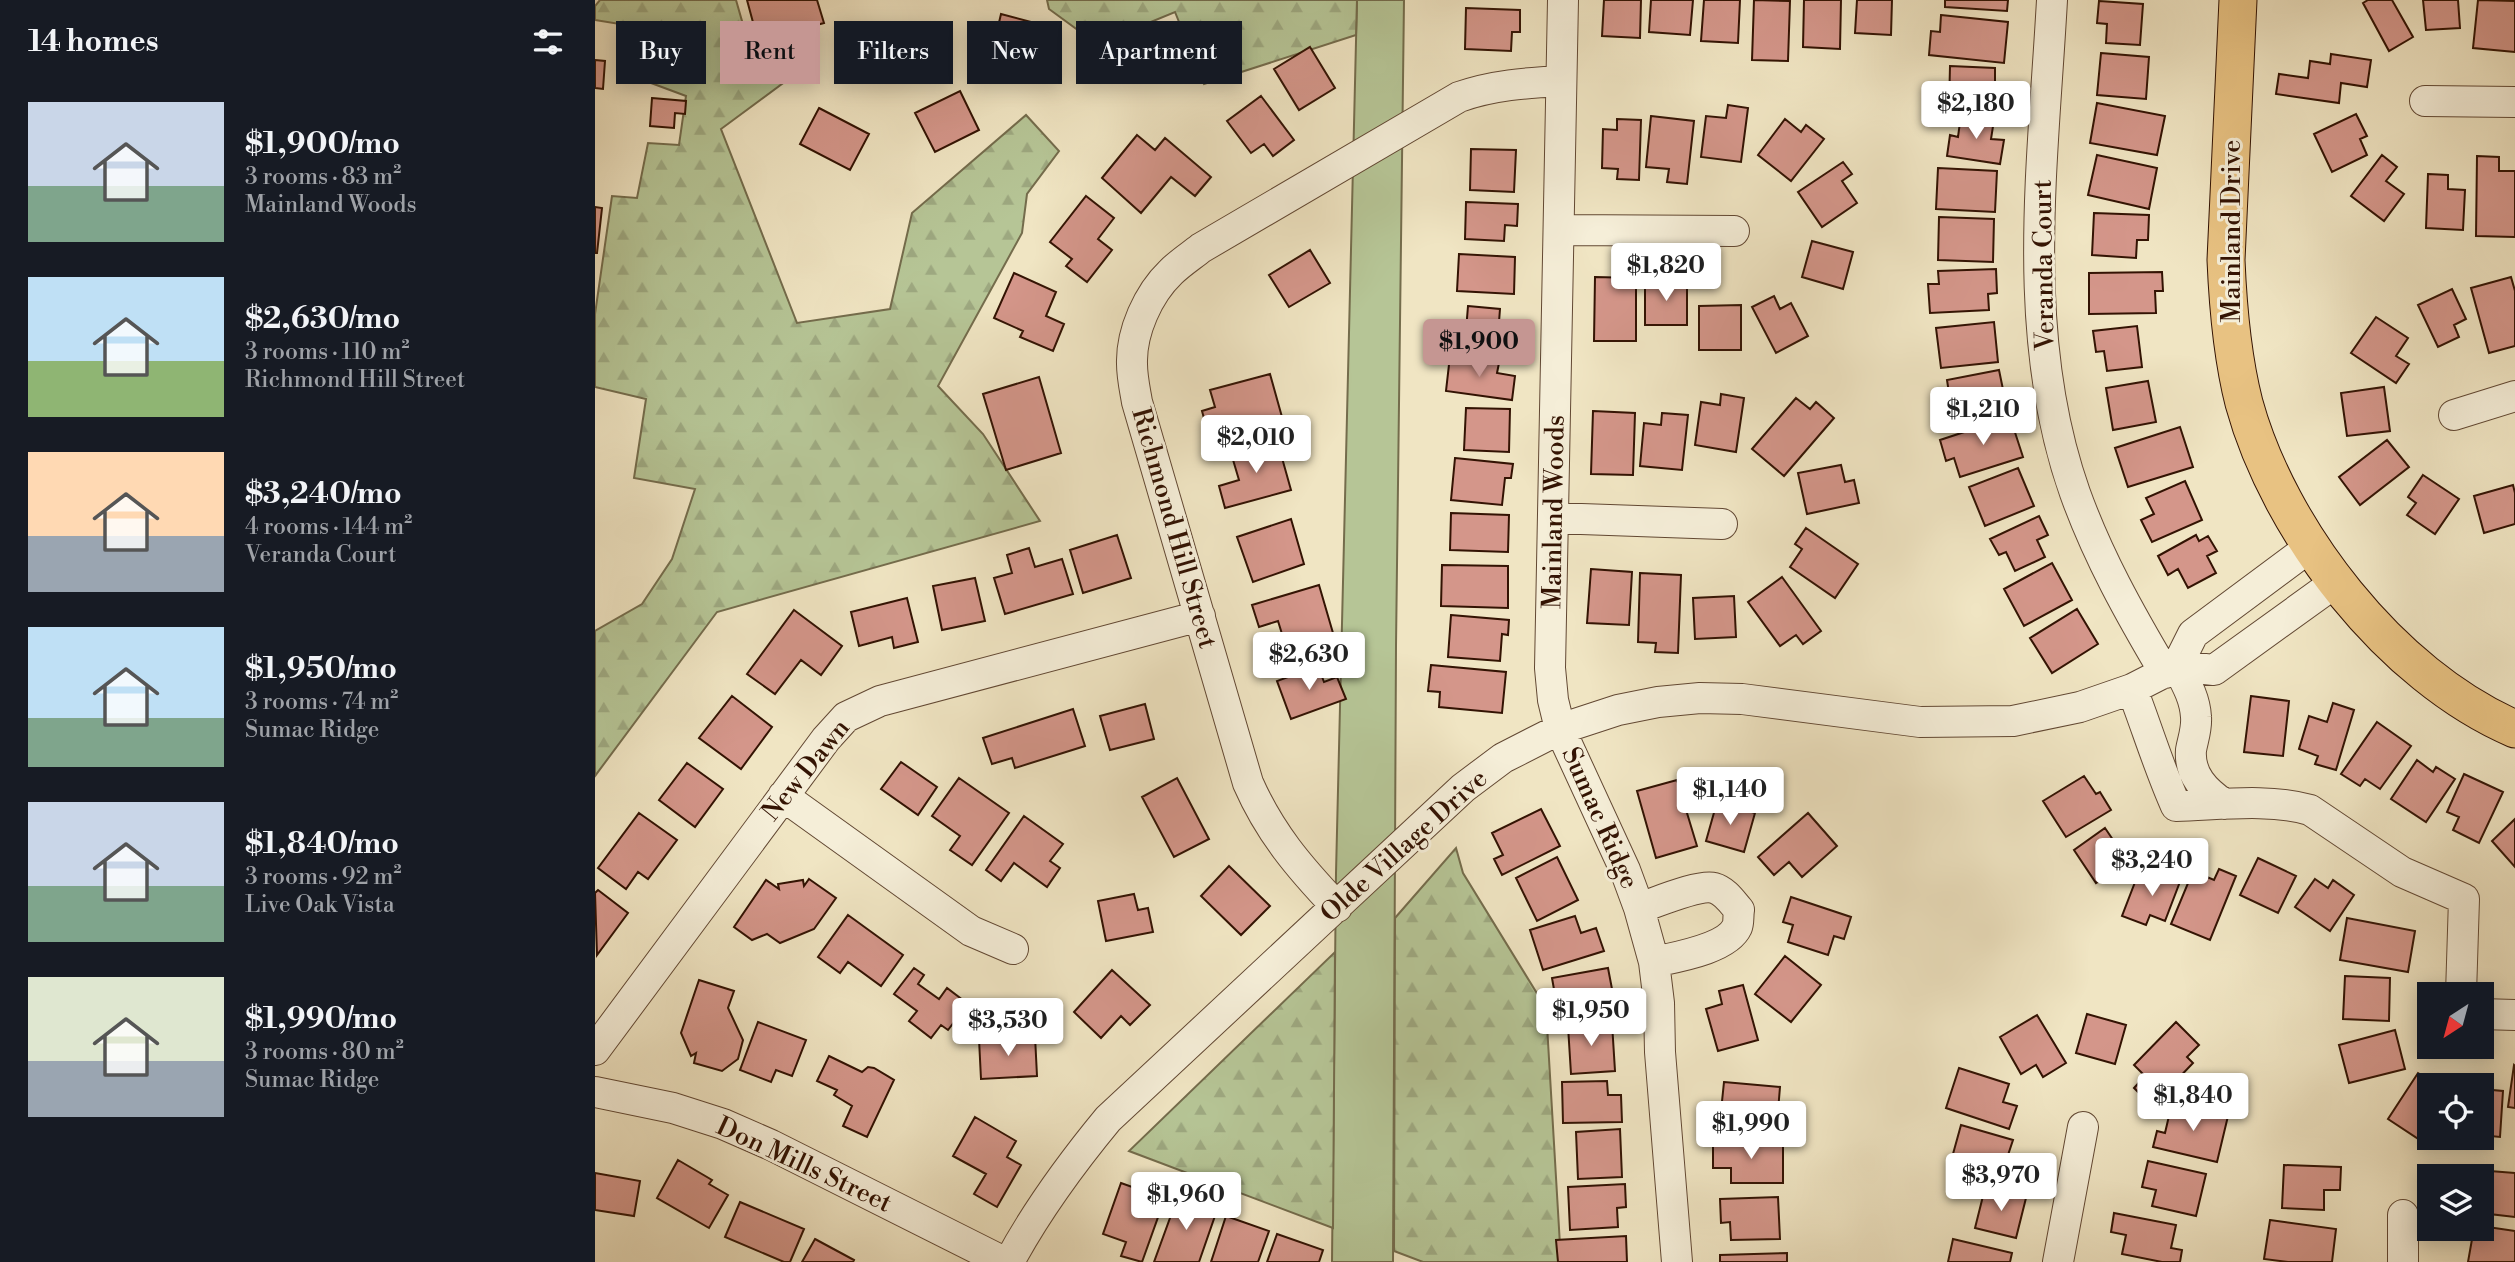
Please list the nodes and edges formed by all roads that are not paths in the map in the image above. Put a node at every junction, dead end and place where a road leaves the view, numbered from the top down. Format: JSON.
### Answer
{"nodes":[{"id":1,"x":1563,"y":0,"type":"edge"},
{"id":2,"x":2052,"y":0,"type":"edge"},
{"id":3,"x":2238,"y":0,"type":"edge"},
{"id":4,"x":1561,"y":81,"type":"junction"},
{"id":5,"x":2425,"y":101,"type":"dead end"},
{"id":6,"x":2515,"y":102,"type":"edge"},
{"id":7,"x":1560,"y":230,"type":"junction"},
{"id":8,"x":1734,"y":232,"type":"dead end"},
{"id":9,"x":2515,"y":396,"type":"edge"},
{"id":10,"x":2454,"y":415,"type":"dead end"},
{"id":11,"x":1553,"y":518,"type":"junction"},
{"id":12,"x":1722,"y":524,"type":"dead end"},
{"id":13,"x":2310,"y":547,"type":"junction"},
{"id":14,"x":2336,"y":582,"type":"junction"},
{"id":15,"x":1200,"y":616,"type":"junction"},
{"id":16,"x":2171,"y":669,"type":"junction"},
{"id":17,"x":2132,"y":689,"type":"junction"},
{"id":18,"x":1560,"y":729,"type":"junction"},
{"id":19,"x":2515,"y":729,"type":"edge"},
{"id":20,"x":2192,"y":749,"type":"junction"},
{"id":21,"x":2156,"y":753,"type":"junction"},
{"id":22,"x":783,"y":796,"type":"junction"},
{"id":23,"x":2224,"y":804,"type":"junction"},
{"id":24,"x":1337,"y":906,"type":"junction"},
{"id":25,"x":1639,"y":908,"type":"junction"},
{"id":26,"x":1013,"y":949,"type":"dead end"},
{"id":27,"x":1654,"y":962,"type":"junction"},
{"id":28,"x":2461,"y":982,"type":"edge"},
{"id":29,"x":2494,"y":1014,"type":"edge"},
{"id":30,"x":2515,"y":1015,"type":"edge"},
{"id":31,"x":595,"y":1050,"type":"edge"},
{"id":32,"x":595,"y":1093,"type":"edge"},
{"id":33,"x":2083,"y":1127,"type":"dead end"},
{"id":34,"x":2403,"y":1215,"type":"dead end"},
{"id":35,"x":1007,"y":1262,"type":"edge"},
{"id":36,"x":1677,"y":1262,"type":"edge"},
{"id":37,"x":2058,"y":1262,"type":"edge"},
{"id":38,"x":2403,"y":1262,"type":"edge"}],
"edges":[{"from":1,"to":4,"type":"street","name":"Mainland Woods"},
{"from":2,"to":16,"type":"street","name":"Veranda Court"},
{"from":3,"to":13,"type":"main road","name":"Mainland Drive"},
{"from":4,"to":7,"type":"street","name":"Mainland Woods"},
{"from":4,"to":15,"type":"street","name":"Richmond Hill Street"},
{"from":5,"to":6,"type":"street"},
{"from":7,"to":8,"type":"street"},
{"from":7,"to":11,"type":"street","name":"Mainland Woods"},
{"from":9,"to":10,"type":"street"},
{"from":11,"to":12,"type":"street"},
{"from":11,"to":18,"type":"street","name":"Mainland Woods"},
{"from":13,"to":14,"type":"main road","name":"Mainland Drive"},
{"from":13,"to":16,"type":"street"},
{"from":14,"to":16,"type":"street"},
{"from":14,"to":19,"type":"main road","name":"Mainland Drive"},
{"from":15,"to":22,"type":"street","name":"New Dawn"},
{"from":15,"to":24,"type":"street","name":"Richmond Hill Street"},
{"from":16,"to":17,"type":"street","name":"Olde Village Drive"},
{"from":16,"to":20,"type":"street","name":"Veranda Court"},
{"from":17,"to":18,"type":"street","name":"Olde Village Drive"},
{"from":17,"to":21,"type":"street"},
{"from":18,"to":24,"type":"street","name":"Olde Village Drive"},
{"from":18,"to":25,"type":"street","name":"Sumac Ridge"},
{"from":20,"to":21,"type":"street"},
{"from":20,"to":23,"type":"street","name":"Veranda Court"},
{"from":21,"to":23,"type":"street"},
{"from":22,"to":26,"type":"street"},
{"from":22,"to":31,"type":"street","name":"New Dawn"},
{"from":23,"to":28,"type":"street"},
{"from":24,"to":35,"type":"street","name":"Olde Village Drive"},
{"from":25,"to":27,"type":"street","name":"Sumac Ridge"},
{"from":25,"to":27,"type":"street","name":"Sumac Ridge"},
{"from":27,"to":36,"type":"street","name":"Sumac Ridge"},
{"from":29,"to":30,"type":"street"},
{"from":32,"to":35,"type":"street","name":"Don Mills Street"},
{"from":33,"to":37,"type":"street"},
{"from":34,"to":38,"type":"street"}]}
